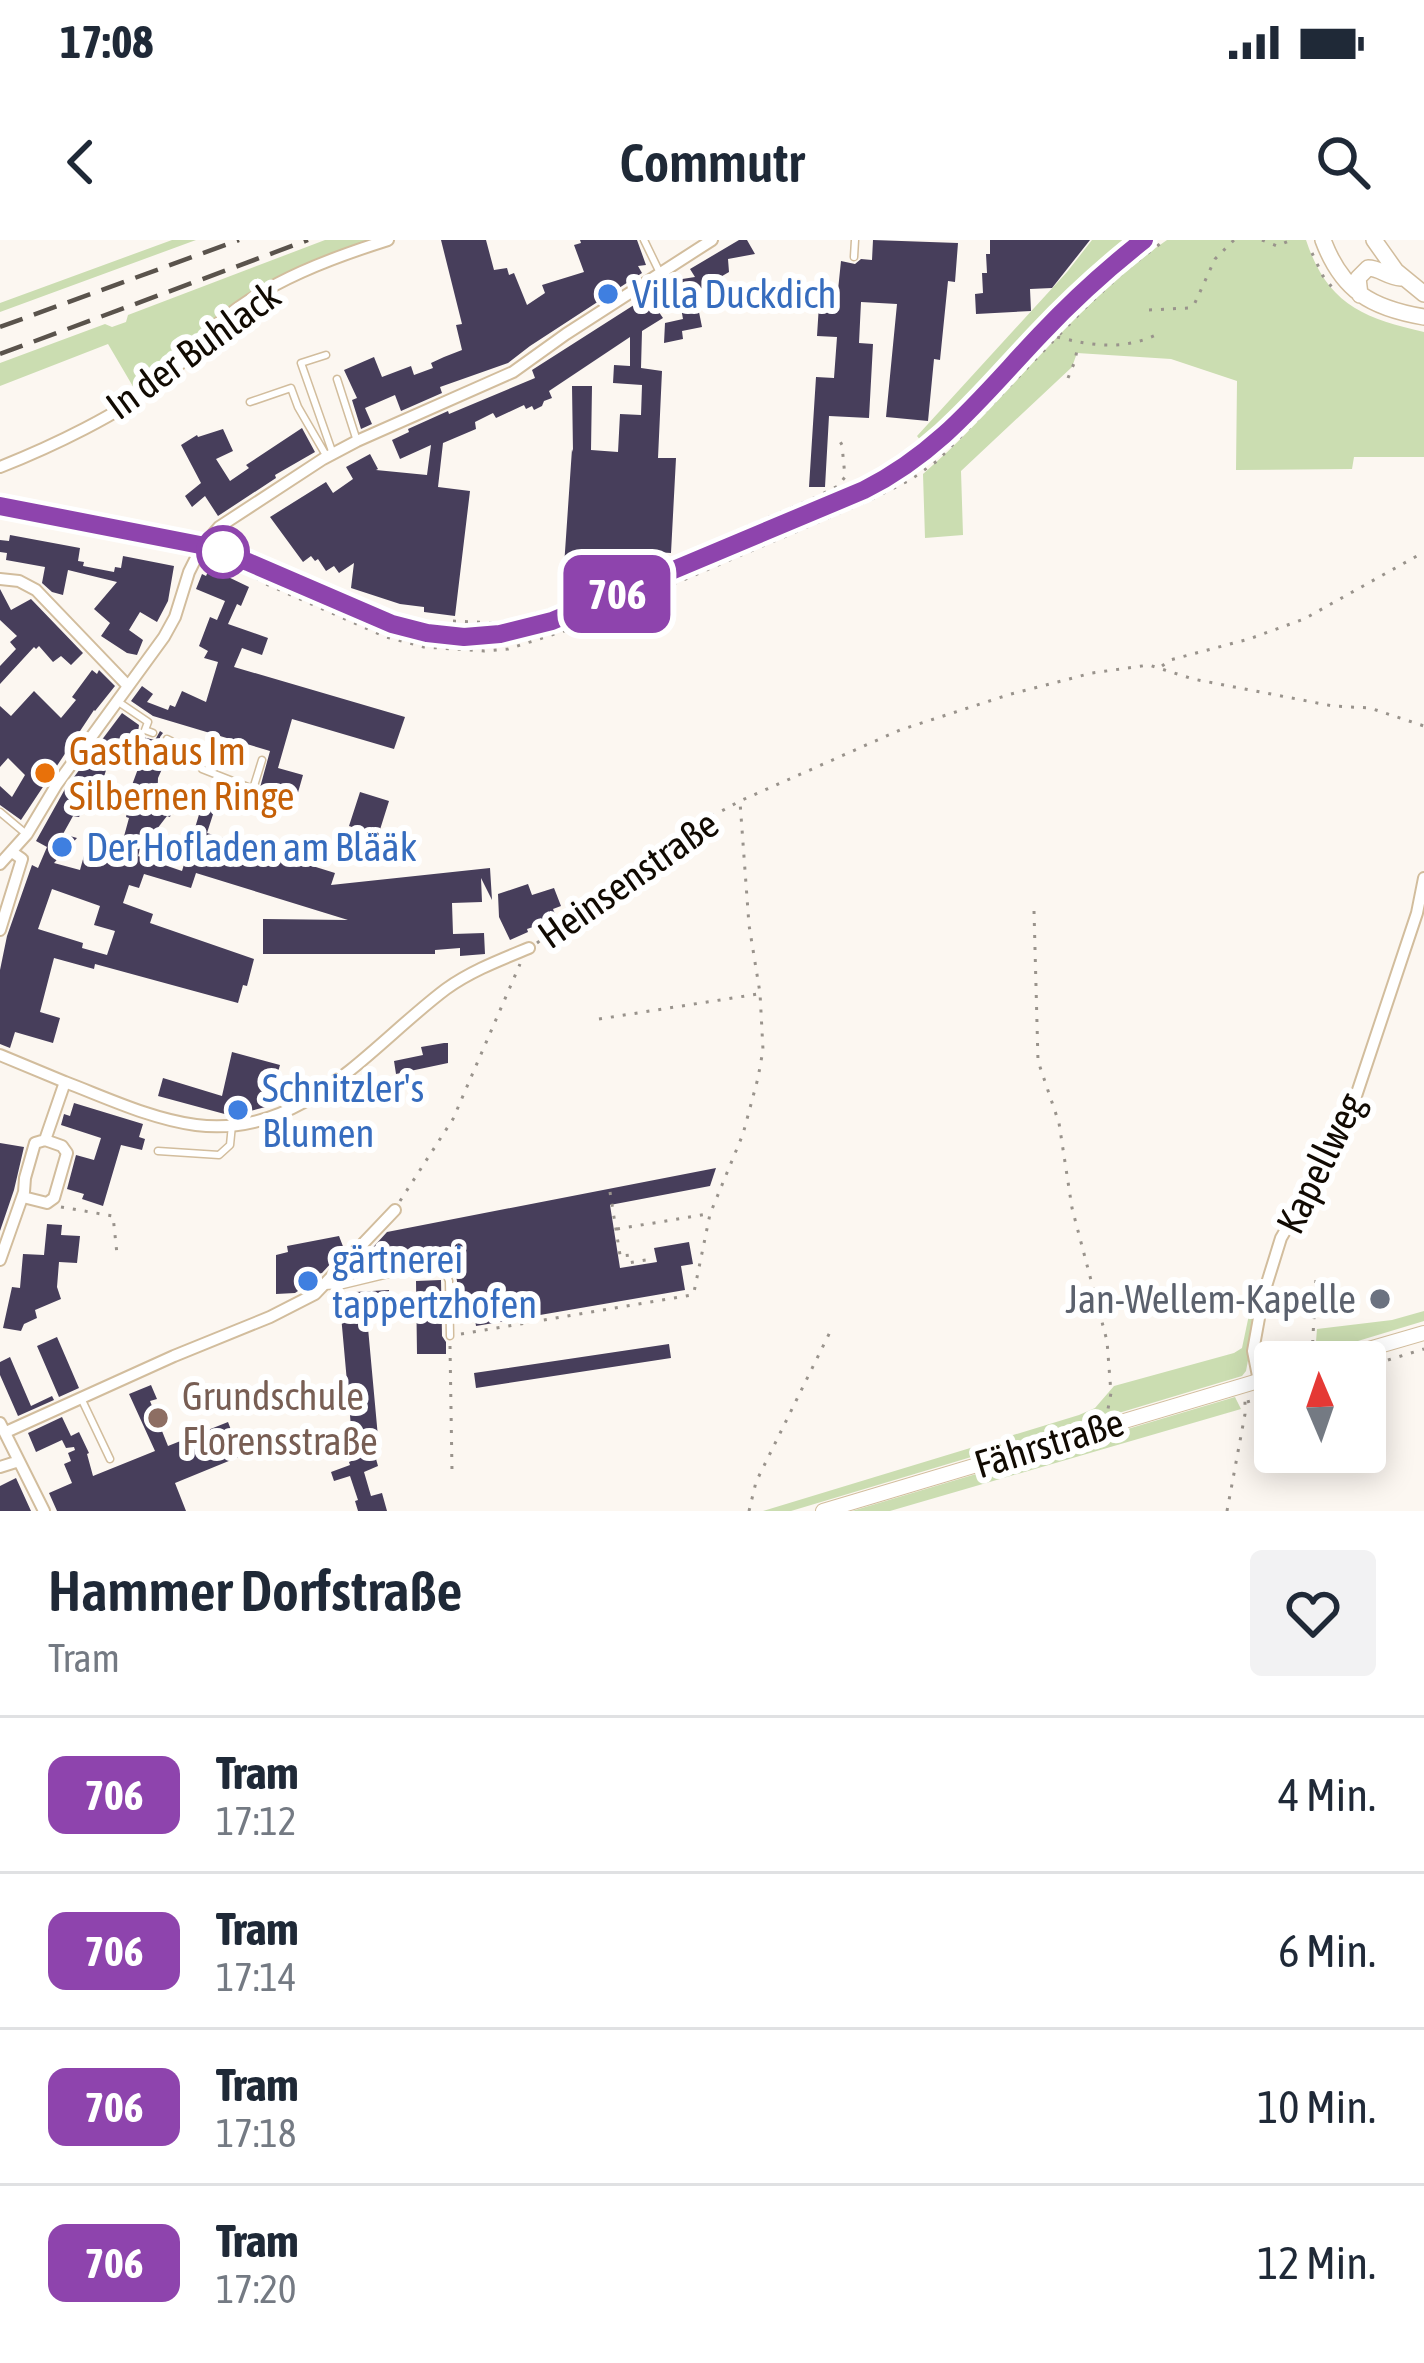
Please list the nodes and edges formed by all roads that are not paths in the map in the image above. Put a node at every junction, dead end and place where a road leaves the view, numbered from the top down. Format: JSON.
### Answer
{"nodes":[{"id":1,"x":388,"y":240,"type":"edge"},
{"id":2,"x":644,"y":240,"type":"edge"},
{"id":3,"x":712,"y":240,"type":"edge"},
{"id":4,"x":855,"y":240,"type":"edge"},
{"id":5,"x":1323,"y":240,"type":"edge"},
{"id":6,"x":1374,"y":240,"type":"edge"},
{"id":7,"x":854,"y":257,"type":"dead end"},
{"id":8,"x":660,"y":273,"type":"junction"},
{"id":9,"x":1404,"y":278,"type":"junction"},
{"id":10,"x":1424,"y":294,"type":"edge"},
{"id":11,"x":1360,"y":295,"type":"junction"},
{"id":12,"x":1424,"y":317,"type":"edge"},
{"id":13,"x":326,"y":355,"type":"dead end"},
{"id":14,"x":337,"y":379,"type":"dead end"},
{"id":15,"x":250,"y":402,"type":"dead end"},
{"id":16,"x":357,"y":441,"type":"junction"},
{"id":17,"x":330,"y":456,"type":"junction"},
{"id":18,"x":0,"y":467,"type":"edge"},
{"id":19,"x":0,"y":510,"type":"edge"},
{"id":20,"x":201,"y":548,"type":"junction"},
{"id":21,"x":0,"y":579,"type":"edge"},
{"id":22,"x":128,"y":686,"type":"junction"},
{"id":23,"x":117,"y":701,"type":"junction"},
{"id":24,"x":153,"y":733,"type":"dead end"},
{"id":25,"x":167,"y":739,"type":"dead end"},
{"id":26,"x":262,"y":760,"type":"dead end"},
{"id":27,"x":187,"y":762,"type":"dead end"},
{"id":28,"x":202,"y":769,"type":"dead end"},
{"id":29,"x":0,"y":812,"type":"edge"},
{"id":30,"x":27,"y":835,"type":"junction"},
{"id":31,"x":12,"y":852,"type":"junction"},
{"id":32,"x":0,"y":864,"type":"edge"},
{"id":33,"x":1424,"y":878,"type":"edge"},
{"id":34,"x":0,"y":930,"type":"edge"},
{"id":35,"x":529,"y":948,"type":"road end"},
{"id":36,"x":0,"y":1054,"type":"edge"},
{"id":37,"x":65,"y":1082,"type":"junction"},
{"id":38,"x":232,"y":1125,"type":"junction"},
{"id":39,"x":45,"y":1140,"type":"junction"},
{"id":40,"x":158,"y":1151,"type":"dead end"},
{"id":41,"x":22,"y":1197,"type":"junction"},
{"id":42,"x":394,"y":1210,"type":"road end"},
{"id":43,"x":3,"y":1240,"type":"edge"},
{"id":44,"x":0,"y":1260,"type":"edge"},
{"id":45,"x":324,"y":1286,"type":"junction"},
{"id":46,"x":1424,"y":1333,"type":"edge"},
{"id":47,"x":450,"y":1336,"type":"road end"},
{"id":48,"x":1255,"y":1341,"type":"edge"},
{"id":49,"x":1386,"y":1342,"type":"edge"},
{"id":50,"x":1254,"y":1385,"type":"edge"},
{"id":51,"x":81,"y":1398,"type":"junction"},
{"id":52,"x":3,"y":1428,"type":"edge"},
{"id":53,"x":110,"y":1460,"type":"dead end"},
{"id":54,"x":19,"y":1461,"type":"junction"},
{"id":55,"x":2,"y":1469,"type":"edge"},
{"id":56,"x":44,"y":1511,"type":"edge"},
{"id":57,"x":823,"y":1511,"type":"edge"}],
"edges":[{"from":1,"to":18,"type":"street","name":"In der Buhlack"},
{"from":2,"to":8,"type":"lane"},
{"from":3,"to":8,"type":"street"},
{"from":4,"to":7,"type":"lane"},
{"from":5,"to":11,"type":"main road"},
{"from":6,"to":9,"type":"main road"},
{"from":8,"to":16,"type":"street"},
{"from":9,"to":10,"type":"main road"},
{"from":9,"to":11,"type":"main road"},
{"from":11,"to":12,"type":"main road"},
{"from":13,"to":17,"type":"lane"},
{"from":14,"to":16,"type":"lane"},
{"from":15,"to":17,"type":"lane"},
{"from":16,"to":17,"type":"street"},
{"from":17,"to":20,"type":"street"},
{"from":19,"to":20,"type":"street"},
{"from":20,"to":22,"type":"street"},
{"from":21,"to":22,"type":"street"},
{"from":22,"to":23,"type":"street"},
{"from":23,"to":24,"type":"lane"},
{"from":23,"to":30,"type":"street"},
{"from":25,"to":27,"type":"lane"},
{"from":26,"to":28,"type":"lane"},
{"from":29,"to":30,"type":"lane"},
{"from":30,"to":31,"type":"street"},
{"from":31,"to":32,"type":"street"},
{"from":31,"to":34,"type":"street"},
{"from":33,"to":48,"type":"street","name":"Kapellweg"},
{"from":35,"to":38,"type":"street"},
{"from":36,"to":37,"type":"street"},
{"from":37,"to":38,"type":"street"},
{"from":37,"to":39,"type":"street"},
{"from":38,"to":40,"type":"lane"},
{"from":39,"to":41,"type":"street"},
{"from":39,"to":41,"type":"street"},
{"from":41,"to":43,"type":"street"},
{"from":42,"to":45,"type":"street"},
{"from":43,"to":44,"type":"street"},
{"from":45,"to":47,"type":"lane"},
{"from":45,"to":51,"type":"street"},
{"from":46,"to":49,"type":"street"},
{"from":50,"to":57,"type":"street","name":"Fährstraße"},
{"from":51,"to":52,"type":"street"},
{"from":51,"to":53,"type":"lane"},
{"from":52,"to":54,"type":"street"},
{"from":54,"to":55,"type":"street"},
{"from":54,"to":56,"type":"street"}]}
